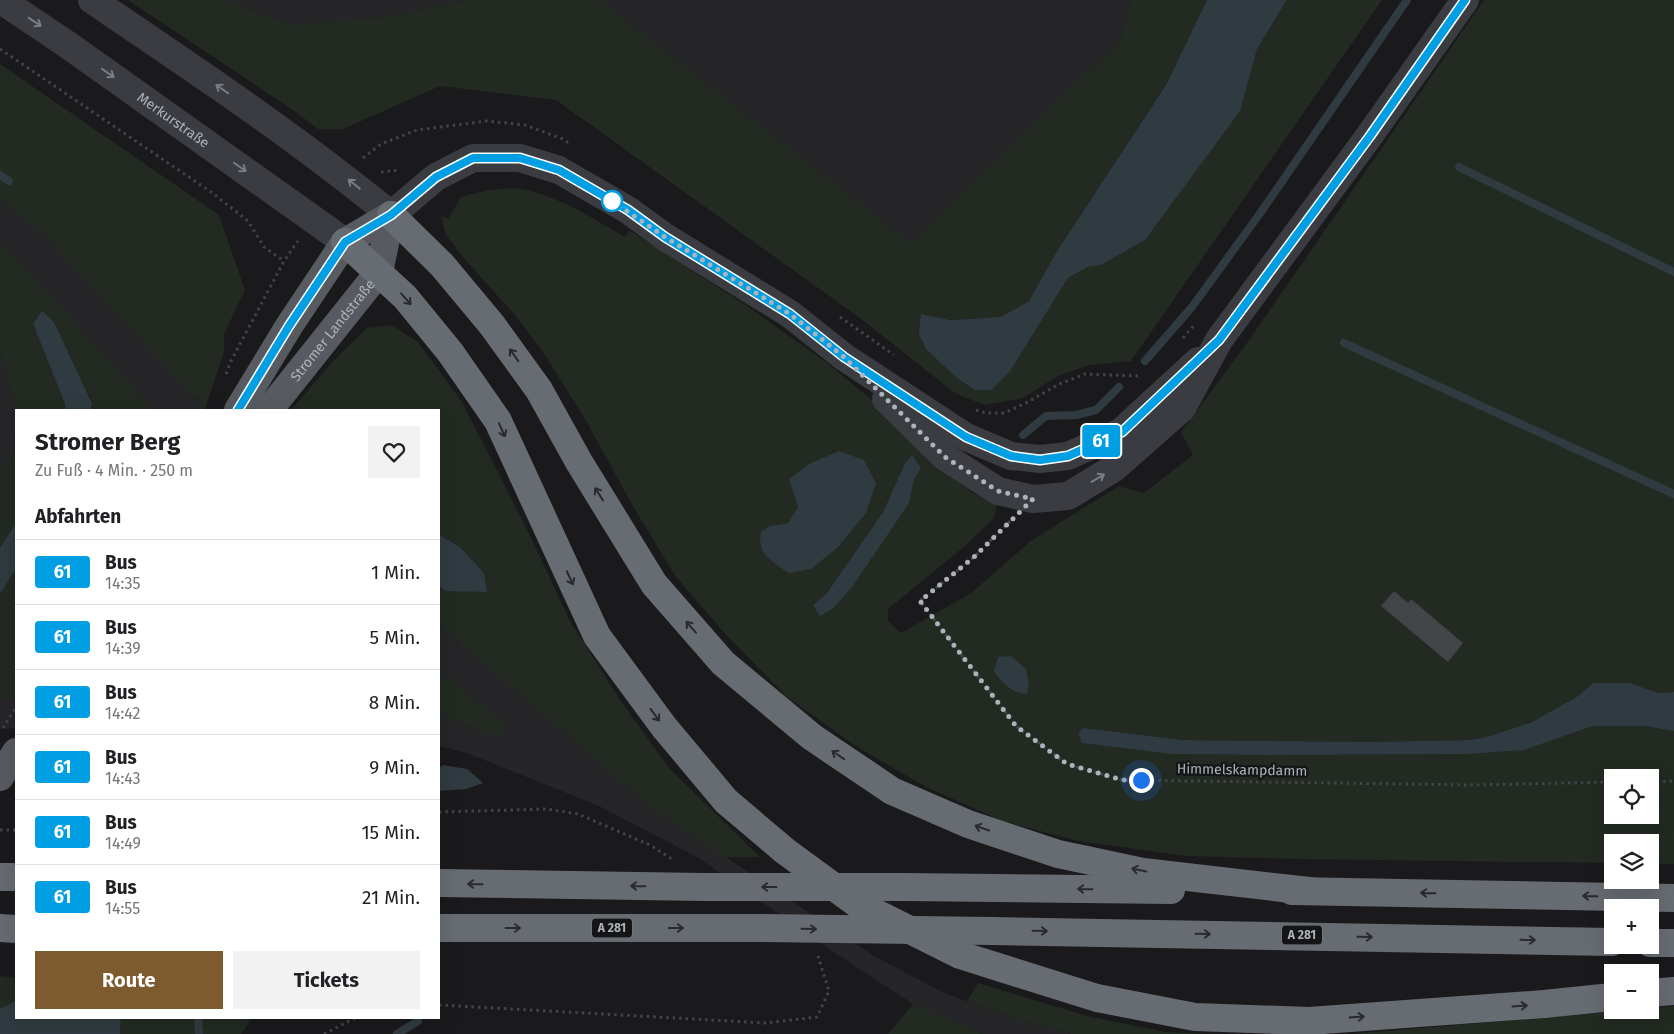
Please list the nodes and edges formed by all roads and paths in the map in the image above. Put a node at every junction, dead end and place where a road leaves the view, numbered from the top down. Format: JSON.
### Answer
{"nodes":[{"id":1,"x":1,"y":0,"type":"edge"},
{"id":2,"x":92,"y":0,"type":"edge"},
{"id":3,"x":1465,"y":0,"type":"edge"},
{"id":4,"x":0,"y":49,"type":"edge"},
{"id":5,"x":376,"y":171,"type":"dead end"},
{"id":6,"x":426,"y":186,"type":"junction"},
{"id":7,"x":391,"y":215,"type":"junction"},
{"id":8,"x":345,"y":242,"type":"junction"},
{"id":9,"x":379,"y":272,"type":"junction"},
{"id":10,"x":1219,"y":340,"type":"junction"},
{"id":11,"x":844,"y":357,"type":"junction"},
{"id":12,"x":224,"y":380,"type":"dead end"},
{"id":13,"x":239,"y":409,"type":"edge"},
{"id":14,"x":270,"y":409,"type":"edge"},
{"id":15,"x":1122,"y":432,"type":"junction"},
{"id":16,"x":1033,"y":499,"type":"junction"},
{"id":17,"x":15,"y":709,"type":"edge"},
{"id":18,"x":0,"y":733,"type":"edge"},
{"id":19,"x":15,"y":754,"type":"edge"},
{"id":20,"x":0,"y":777,"type":"edge"},
{"id":21,"x":1674,"y":781,"type":"edge"},
{"id":22,"x":1604,"y":782,"type":"edge"},
{"id":23,"x":1659,"y":782,"type":"edge"},
{"id":24,"x":440,"y":812,"type":"edge"},
{"id":25,"x":0,"y":830,"type":"edge"},
{"id":26,"x":15,"y":830,"type":"edge"},
{"id":27,"x":671,"y":858,"type":"dead end"},
{"id":28,"x":0,"y":877,"type":"edge"},
{"id":29,"x":15,"y":877,"type":"edge"},
{"id":30,"x":440,"y":883,"type":"edge"},
{"id":31,"x":1309,"y":891,"type":"junction"},
{"id":32,"x":1674,"y":898,"type":"edge"},
{"id":33,"x":0,"y":928,"type":"edge"},
{"id":34,"x":15,"y":928,"type":"edge"},
{"id":35,"x":440,"y":928,"type":"edge"},
{"id":36,"x":1604,"y":942,"type":"edge"},
{"id":37,"x":1659,"y":942,"type":"edge"},
{"id":38,"x":1674,"y":943,"type":"edge"},
{"id":39,"x":824,"y":975,"type":"dead end"},
{"id":40,"x":1674,"y":991,"type":"edge"},
{"id":41,"x":1659,"y":992,"type":"edge"},
{"id":42,"x":1604,"y":998,"type":"edge"},
{"id":43,"x":440,"y":1005,"type":"edge"},
{"id":44,"x":353,"y":1019,"type":"edge"},
{"id":45,"x":324,"y":1034,"type":"edge"}],
"edges":[{"from":1,"to":8,"type":"street","name":"Merkurstraße","one_way":true},
{"from":7,"to":2,"type":"street","one_way":true},
{"from":3,"to":10,"type":"street"},
{"from":4,"to":12,"type":"path"},
{"from":5,"to":6,"type":"path"},
{"from":6,"to":7,"type":"street"},
{"from":6,"to":11,"type":"street"},
{"from":7,"to":8,"type":"main road"},
{"from":7,"to":9,"type":"main road","name":"Stromer Landstraße"},
{"from":31,"to":7,"type":"highway","one_way":true},
{"from":8,"to":9,"type":"highway"},
{"from":8,"to":13,"type":"main road"},
{"from":9,"to":14,"type":"main road","name":"Stromer Landstraße"},
{"from":9,"to":42,"type":"highway","one_way":true},
{"from":10,"to":15,"type":"street"},
{"from":16,"to":10,"type":"street","one_way":true},
{"from":11,"to":15,"type":"street"},
{"from":11,"to":16,"type":"street"},
{"from":15,"to":16,"type":"street"},
{"from":16,"to":22,"type":"path","name":"Himmelskampdamm"},
{"from":17,"to":18,"type":"path"},
{"from":19,"to":20,"type":"main road"},
{"from":21,"to":23,"type":"path"},
{"from":24,"to":27,"type":"path"},
{"from":25,"to":26,"type":"path"},
{"from":28,"to":29,"type":"highway"},
{"from":31,"to":30,"type":"highway","one_way":true,"bridge":true},
{"from":32,"to":31,"type":"highway","one_way":true},
{"from":33,"to":34,"type":"highway"},
{"from":35,"to":36,"type":"highway","number":"A 281","one_way":true,"bridge":true},
{"from":37,"to":38,"type":"highway"},
{"from":39,"to":43,"type":"path"},
{"from":40,"to":41,"type":"highway"},
{"from":44,"to":45,"type":"path"}]}
